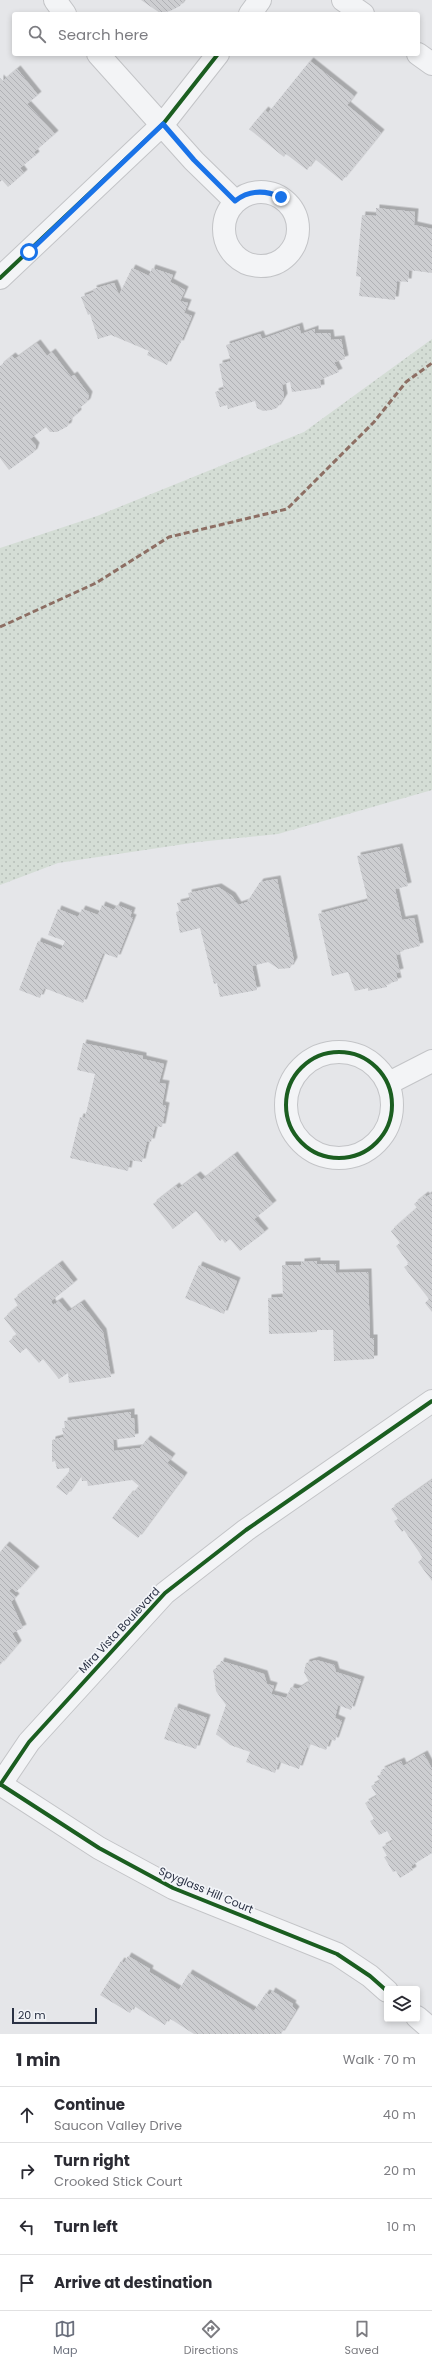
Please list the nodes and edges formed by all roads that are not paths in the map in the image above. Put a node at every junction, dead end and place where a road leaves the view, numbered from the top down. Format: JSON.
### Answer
{"nodes":[{"id":1,"x":55,"y":0,"type":"edge"},
{"id":2,"x":260,"y":0,"type":"edge"},
{"id":3,"x":344,"y":0,"type":"edge"},
{"id":4,"x":64,"y":12,"type":"edge"},
{"id":5,"x":251,"y":12,"type":"edge"},
{"id":6,"x":360,"y":12,"type":"edge"},
{"id":7,"x":420,"y":55,"type":"edge"},
{"id":8,"x":100,"y":56,"type":"edge"},
{"id":9,"x":216,"y":56,"type":"edge"},
{"id":10,"x":432,"y":64,"type":"edge"},
{"id":11,"x":163,"y":124,"type":"junction"},
{"id":12,"x":235,"y":201,"type":"dead end"},
{"id":13,"x":0,"y":278,"type":"edge"},
{"id":14,"x":432,"y":1061,"type":"edge"},
{"id":15,"x":389,"y":1083,"type":"junction"},
{"id":16,"x":432,"y":1401,"type":"edge"},
{"id":17,"x":0,"y":1784,"type":"edge"},
{"id":18,"x":384,"y":1988,"type":"edge"},
{"id":19,"x":420,"y":2020,"type":"edge"},
{"id":20,"x":432,"y":2030,"type":"edge"}],
"edges":[{"from":1,"to":4,"type":"street"},
{"from":2,"to":5,"type":"street"},
{"from":3,"to":6,"type":"street"},
{"from":7,"to":10,"type":"street"},
{"from":8,"to":11,"type":"street"},
{"from":9,"to":11,"type":"street"},
{"from":11,"to":12,"type":"street"},
{"from":11,"to":13,"type":"street"},
{"from":14,"to":15,"type":"street"},
{"from":15,"to":15,"type":"street"},
{"from":16,"to":17,"type":"street","name":"Mira Vista Boulevard"},
{"from":17,"to":18,"type":"street","name":"Spyglass Hill Court"},
{"from":19,"to":20,"type":"street"}]}
